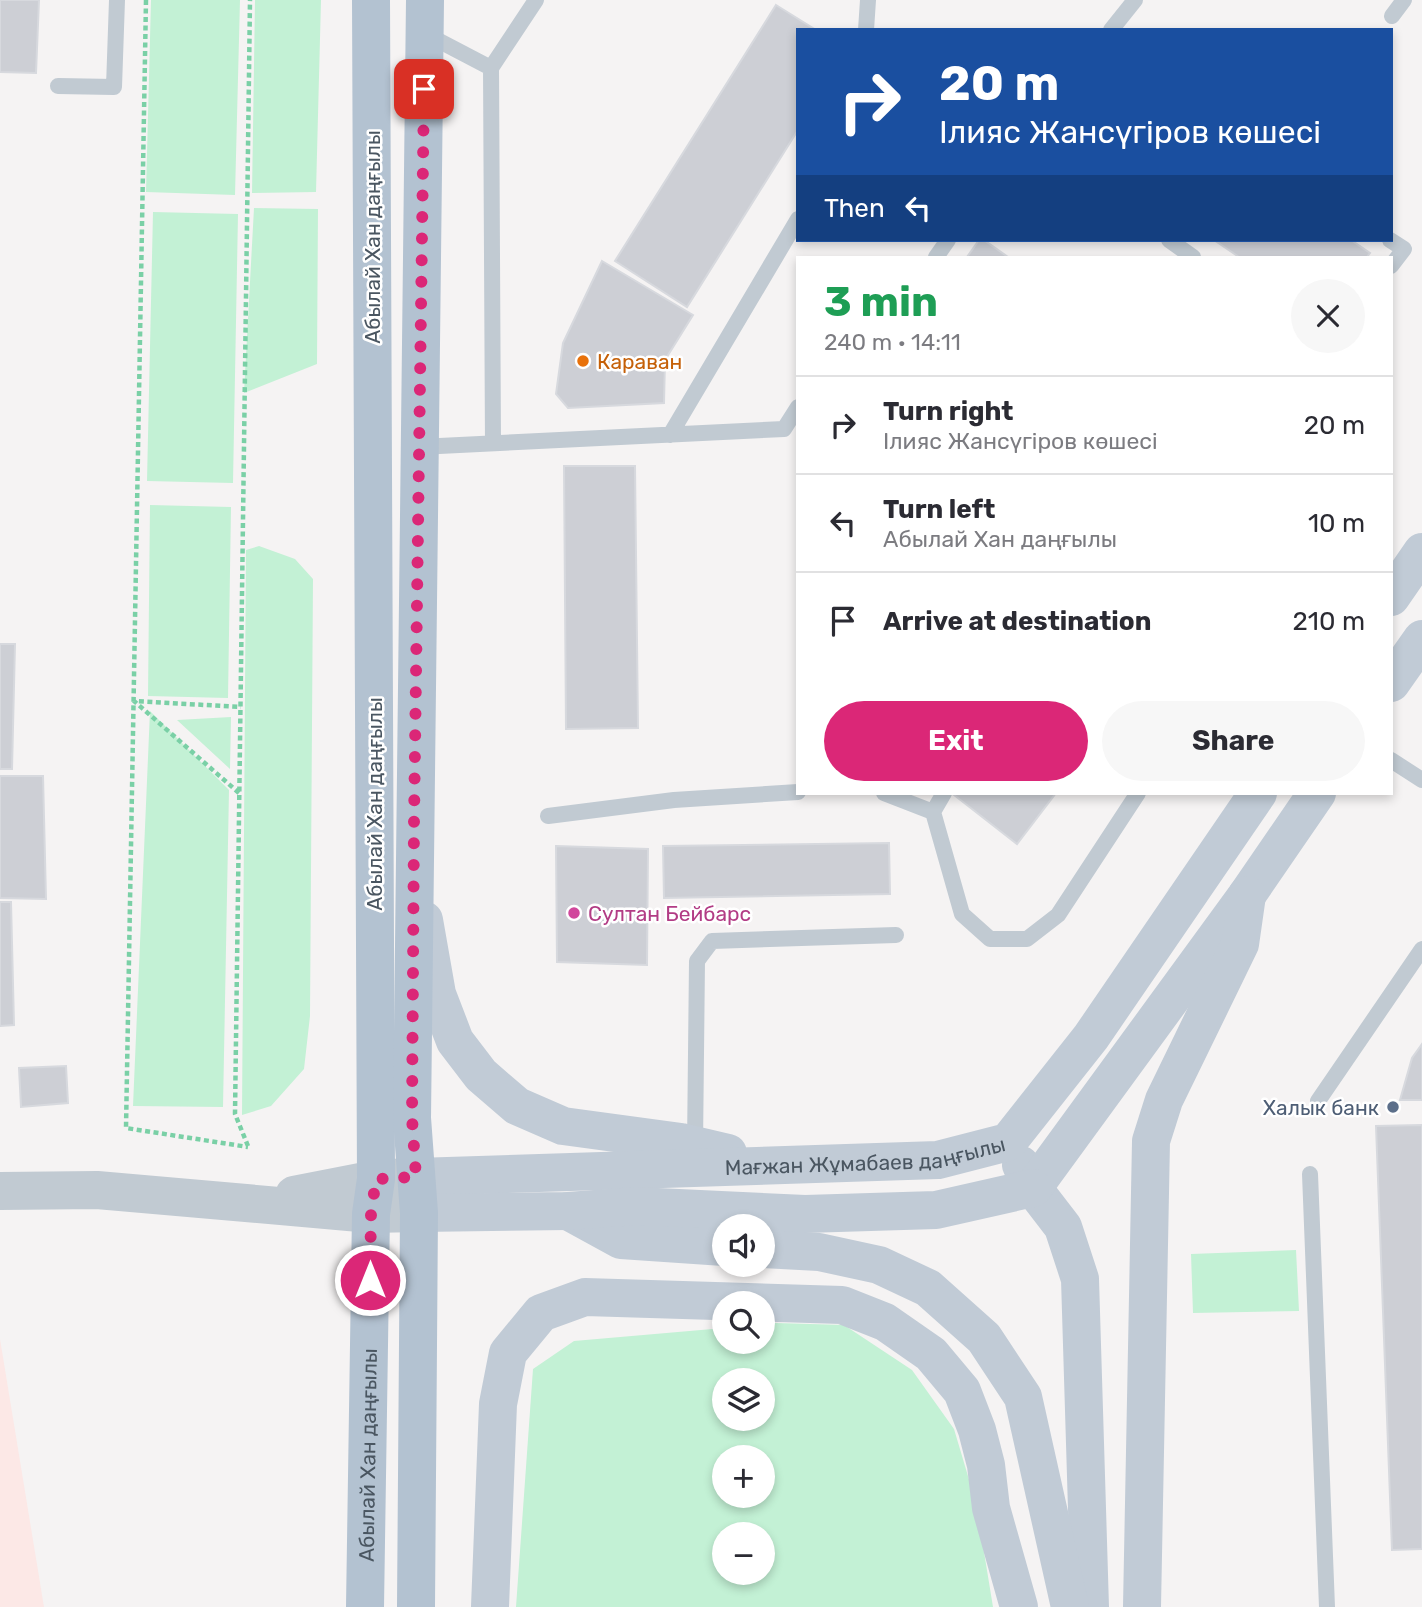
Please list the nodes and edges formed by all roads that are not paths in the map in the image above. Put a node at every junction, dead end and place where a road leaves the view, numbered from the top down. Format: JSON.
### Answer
{"nodes":[{"id":1,"x":117,"y":0,"type":"edge"},
{"id":2,"x":371,"y":0,"type":"edge"},
{"id":3,"x":537,"y":0,"type":"edge"},
{"id":4,"x":868,"y":0,"type":"edge"},
{"id":5,"x":1135,"y":0,"type":"edge"},
{"id":6,"x":1404,"y":0,"type":"edge"},
{"id":7,"x":1392,"y":16,"type":"dead end"},
{"id":8,"x":425,"y":17,"type":"edge"},
{"id":9,"x":866,"y":28,"type":"edge"},
{"id":10,"x":1113,"y":28,"type":"edge"},
{"id":11,"x":491,"y":68,"type":"junction"},
{"id":12,"x":58,"y":86,"type":"dead end"},
{"id":13,"x":796,"y":222,"type":"edge"},
{"id":14,"x":1172,"y":242,"type":"edge"},
{"id":15,"x":1393,"y":242,"type":"edge"},
{"id":16,"x":1192,"y":256,"type":"edge"},
{"id":17,"x":1393,"y":263,"type":"edge"},
{"id":18,"x":796,"y":410,"type":"edge"},
{"id":19,"x":670,"y":435,"type":"junction"},
{"id":20,"x":493,"y":443,"type":"junction"},
{"id":21,"x":419,"y":447,"type":"junction"},
{"id":22,"x":1422,"y":552,"type":"edge"},
{"id":23,"x":1393,"y":594,"type":"edge"},
{"id":24,"x":1422,"y":639,"type":"edge"},
{"id":25,"x":1393,"y":680,"type":"edge"},
{"id":26,"x":1393,"y":761,"type":"edge"},
{"id":27,"x":1422,"y":780,"type":"edge"},
{"id":28,"x":796,"y":792,"type":"edge"},
{"id":29,"x":889,"y":795,"type":"edge"},
{"id":30,"x":943,"y":795,"type":"edge"},
{"id":31,"x":1137,"y":795,"type":"edge"},
{"id":32,"x":1316,"y":795,"type":"edge"},
{"id":33,"x":415,"y":796,"type":"junction"},
{"id":34,"x":1248,"y":796,"type":"edge"},
{"id":35,"x":933,"y":812,"type":"junction"},
{"id":36,"x":548,"y":816,"type":"dead end"},
{"id":37,"x":1247,"y":895,"type":"junction"},
{"id":38,"x":896,"y":934,"type":"dead end"},
{"id":39,"x":1422,"y":949,"type":"edge"},
{"id":40,"x":1318,"y":1101,"type":"dead end"},
{"id":41,"x":1008,"y":1142,"type":"junction"},
{"id":42,"x":695,"y":1146,"type":"junction"},
{"id":43,"x":778,"y":1165,"type":"junction"},
{"id":44,"x":1310,"y":1174,"type":"dead end"},
{"id":45,"x":1033,"y":1188,"type":"junction"},
{"id":46,"x":0,"y":1191,"type":"edge"},
{"id":47,"x":417,"y":1195,"type":"junction"},
{"id":48,"x":373,"y":1196,"type":"junction"},
{"id":49,"x":568,"y":1211,"type":"junction"},
{"id":50,"x":712,"y":1246,"type":"edge"},
{"id":51,"x":775,"y":1250,"type":"edge"},
{"id":52,"x":1090,"y":1551,"type":"junction"},
{"id":53,"x":365,"y":1607,"type":"edge"},
{"id":54,"x":416,"y":1607,"type":"edge"},
{"id":55,"x":490,"y":1607,"type":"edge"},
{"id":56,"x":1019,"y":1607,"type":"edge"},
{"id":57,"x":1070,"y":1607,"type":"edge"},
{"id":58,"x":1090,"y":1607,"type":"edge"},
{"id":59,"x":1111,"y":1607,"type":"edge"},
{"id":60,"x":1142,"y":1607,"type":"edge"},
{"id":61,"x":1327,"y":1607,"type":"edge"}],
"edges":[{"from":1,"to":12,"type":"lane"},
{"from":2,"to":48,"type":"main road","name":"Абылай Хан даңғылы"},
{"from":3,"to":11,"type":"lane"},
{"from":4,"to":9,"type":"lane"},
{"from":5,"to":10,"type":"lane"},
{"from":6,"to":7,"type":"lane"},
{"from":8,"to":11,"type":"lane"},
{"from":8,"to":21,"type":"main road","name":"Абылай Хан даңғылы"},
{"from":11,"to":20,"type":"lane"},
{"from":13,"to":19,"type":"lane"},
{"from":14,"to":16,"type":"lane"},
{"from":15,"to":17,"type":"lane"},
{"from":18,"to":19,"type":"lane"},
{"from":19,"to":20,"type":"lane"},
{"from":20,"to":21,"type":"lane"},
{"from":21,"to":33,"type":"main road","name":"Абылай Хан даңғылы"},
{"from":22,"to":23,"type":"main road"},
{"from":24,"to":25,"type":"main road"},
{"from":26,"to":27,"type":"lane"},
{"from":28,"to":36,"type":"lane"},
{"from":29,"to":35,"type":"lane"},
{"from":30,"to":35,"type":"lane"},
{"from":31,"to":35,"type":"lane"},
{"from":32,"to":37,"type":"main road"},
{"from":33,"to":42,"type":"main road"},
{"from":33,"to":47,"type":"main road","name":"Абылай Хан даңғылы"},
{"from":34,"to":41,"type":"main road","name":"Мағжан Жұмабаев даңғылы"},
{"from":37,"to":45,"type":"main road"},
{"from":37,"to":60,"type":"main road"},
{"from":38,"to":42,"type":"lane"},
{"from":39,"to":40,"type":"lane"},
{"from":41,"to":43,"type":"main road","name":"Мағжан Жұмабаев даңғылы"},
{"from":41,"to":45,"type":"main road"},
{"from":42,"to":43,"type":"main road"},
{"from":43,"to":47,"type":"main road","name":"Мағжан Жұмабаев даңғылы"},
{"from":44,"to":61,"type":"lane"},
{"from":45,"to":49,"type":"main road"},
{"from":45,"to":52,"type":"main road"},
{"from":46,"to":48,"type":"street"},
{"from":47,"to":48,"type":"street"},
{"from":47,"to":49,"type":"main road"},
{"from":47,"to":54,"type":"main road","name":"Абылай Хан даңғылы"},
{"from":48,"to":53,"type":"main road","name":"Абылай Хан даңғылы"},
{"from":49,"to":50,"type":"main road"},
{"from":51,"to":57,"type":"main road"},
{"from":52,"to":58,"type":"main road"},
{"from":52,"to":59,"type":"main road"},
{"from":55,"to":56,"type":"main road"}]}
